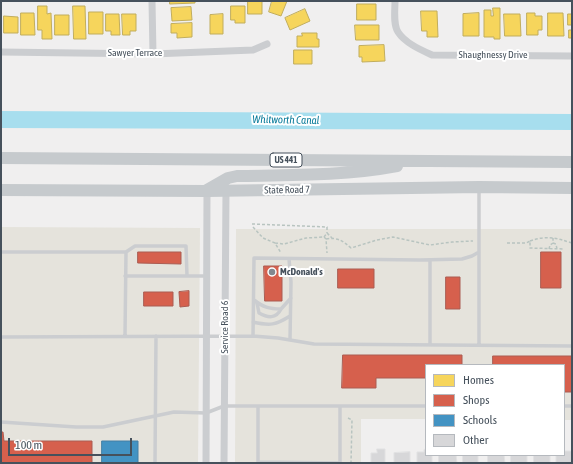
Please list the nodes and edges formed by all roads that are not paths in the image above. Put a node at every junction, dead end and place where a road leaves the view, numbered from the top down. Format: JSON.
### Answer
{"nodes":[{"id":1,"x":152,"y":1,"type":"edge"},
{"id":2,"x":394,"y":1,"type":"edge"},
{"id":3,"x":267,"y":44,"type":"dead end"},
{"id":4,"x":1,"y":52,"type":"edge"},
{"id":5,"x":153,"y":54,"type":"junction"},
{"id":6,"x":572,"y":56,"type":"edge"},
{"id":7,"x":1,"y":158,"type":"edge"},
{"id":8,"x":425,"y":161,"type":"junction"},
{"id":9,"x":572,"y":162,"type":"edge"},
{"id":10,"x":479,"y":187,"type":"junction"},
{"id":11,"x":572,"y":188,"type":"edge"},
{"id":12,"x":1,"y":190,"type":"edge"},
{"id":13,"x":207,"y":190,"type":"junction"},
{"id":14,"x":226,"y":190,"type":"junction"},
{"id":15,"x":1,"y":252,"type":"edge"},
{"id":16,"x":126,"y":252,"type":"junction"},
{"id":17,"x":479,"y":252,"type":"junction"},
{"id":18,"x":289,"y":259,"type":"junction"},
{"id":19,"x":430,"y":260,"type":"junction"},
{"id":20,"x":126,"y":276,"type":"junction"},
{"id":21,"x":187,"y":276,"type":"junction"},
{"id":22,"x":206,"y":276,"type":"junction"},
{"id":23,"x":291,"y":298,"type":"junction"},
{"id":24,"x":255,"y":301,"type":"junction"},
{"id":25,"x":281,"y":309,"type":"junction"},
{"id":26,"x":290,"y":316,"type":"junction"},
{"id":27,"x":253,"y":322,"type":"junction"},
{"id":28,"x":125,"y":336,"type":"junction"},
{"id":29,"x":156,"y":336,"type":"junction"},
{"id":30,"x":206,"y":336,"type":"junction"},
{"id":31,"x":225,"y":336,"type":"junction"},
{"id":32,"x":253,"y":336,"type":"junction"},
{"id":33,"x":1,"y":337,"type":"edge"},
{"id":34,"x":290,"y":340,"type":"junction"},
{"id":35,"x":430,"y":345,"type":"junction"},
{"id":36,"x":479,"y":345,"type":"junction"},
{"id":37,"x":572,"y":346,"type":"edge"},
{"id":38,"x":224,"y":406,"type":"junction"},
{"id":39,"x":258,"y":406,"type":"junction"},
{"id":40,"x":340,"y":406,"type":"junction"},
{"id":41,"x":425,"y":406,"type":"edge"},
{"id":42,"x":206,"y":413,"type":"junction"},
{"id":43,"x":155,"y":416,"type":"junction"},
{"id":44,"x":1,"y":422,"type":"edge"},
{"id":45,"x":155,"y":463,"type":"edge"},
{"id":46,"x":206,"y":463,"type":"edge"},
{"id":47,"x":224,"y":463,"type":"edge"}],
"edges":[{"from":1,"to":5,"type":"street"},
{"from":2,"to":6,"type":"street","name":"Shaughnessy Drive"},
{"from":3,"to":5,"type":"street","name":"Sawyer Terrace"},
{"from":4,"to":5,"type":"street","name":"Sawyer Terrace"},
{"from":7,"to":8,"type":"main road","number":"US 441"},
{"from":8,"to":9,"type":"main road","number":"US 441"},
{"from":8,"to":13,"type":"main road"},
{"from":10,"to":11,"type":"main road","name":"State Road 7"},
{"from":10,"to":14,"type":"main road","name":"State Road 7"},
{"from":10,"to":17,"type":"lane"},
{"from":12,"to":13,"type":"main road","name":"State Road 7"},
{"from":13,"to":14,"type":"main road","name":"State Road 7"},
{"from":13,"to":22,"type":"street","name":"Service Road 6"},
{"from":14,"to":31,"type":"street","name":"Service Road 6"},
{"from":15,"to":16,"type":"lane"},
{"from":16,"to":20,"type":"lane"},
{"from":16,"to":21,"type":"lane"},
{"from":17,"to":19,"type":"lane"},
{"from":17,"to":36,"type":"lane"},
{"from":18,"to":19,"type":"lane"},
{"from":18,"to":23,"type":"lane"},
{"from":18,"to":24,"type":"lane"},
{"from":19,"to":35,"type":"lane"},
{"from":20,"to":21,"type":"lane"},
{"from":20,"to":28,"type":"lane"},
{"from":21,"to":22,"type":"lane"},
{"from":22,"to":30,"type":"street","name":"Service Road 6"},
{"from":23,"to":25,"type":"lane"},
{"from":23,"to":26,"type":"lane"},
{"from":24,"to":25,"type":"lane"},
{"from":24,"to":25,"type":"lane"},
{"from":24,"to":27,"type":"lane"},
{"from":26,"to":27,"type":"lane"},
{"from":26,"to":34,"type":"lane"},
{"from":27,"to":32,"type":"lane"},
{"from":28,"to":29,"type":"lane"},
{"from":28,"to":33,"type":"lane"},
{"from":29,"to":30,"type":"lane"},
{"from":29,"to":43,"type":"lane"},
{"from":30,"to":31,"type":"lane"},
{"from":30,"to":42,"type":"street","name":"Service Road 6"},
{"from":31,"to":32,"type":"lane"},
{"from":31,"to":38,"type":"street","name":"Service Road 6"},
{"from":32,"to":34,"type":"lane"},
{"from":34,"to":35,"type":"lane"},
{"from":35,"to":36,"type":"lane"},
{"from":36,"to":37,"type":"lane"},
{"from":38,"to":39,"type":"lane"},
{"from":38,"to":42,"type":"lane"},
{"from":38,"to":47,"type":"street","name":"Service Road 6"},
{"from":39,"to":40,"type":"lane"},
{"from":39,"to":40,"type":"lane"},
{"from":40,"to":41,"type":"lane"},
{"from":42,"to":43,"type":"lane"},
{"from":42,"to":46,"type":"street","name":"Service Road 6"},
{"from":43,"to":44,"type":"lane"},
{"from":43,"to":45,"type":"lane"}]}
